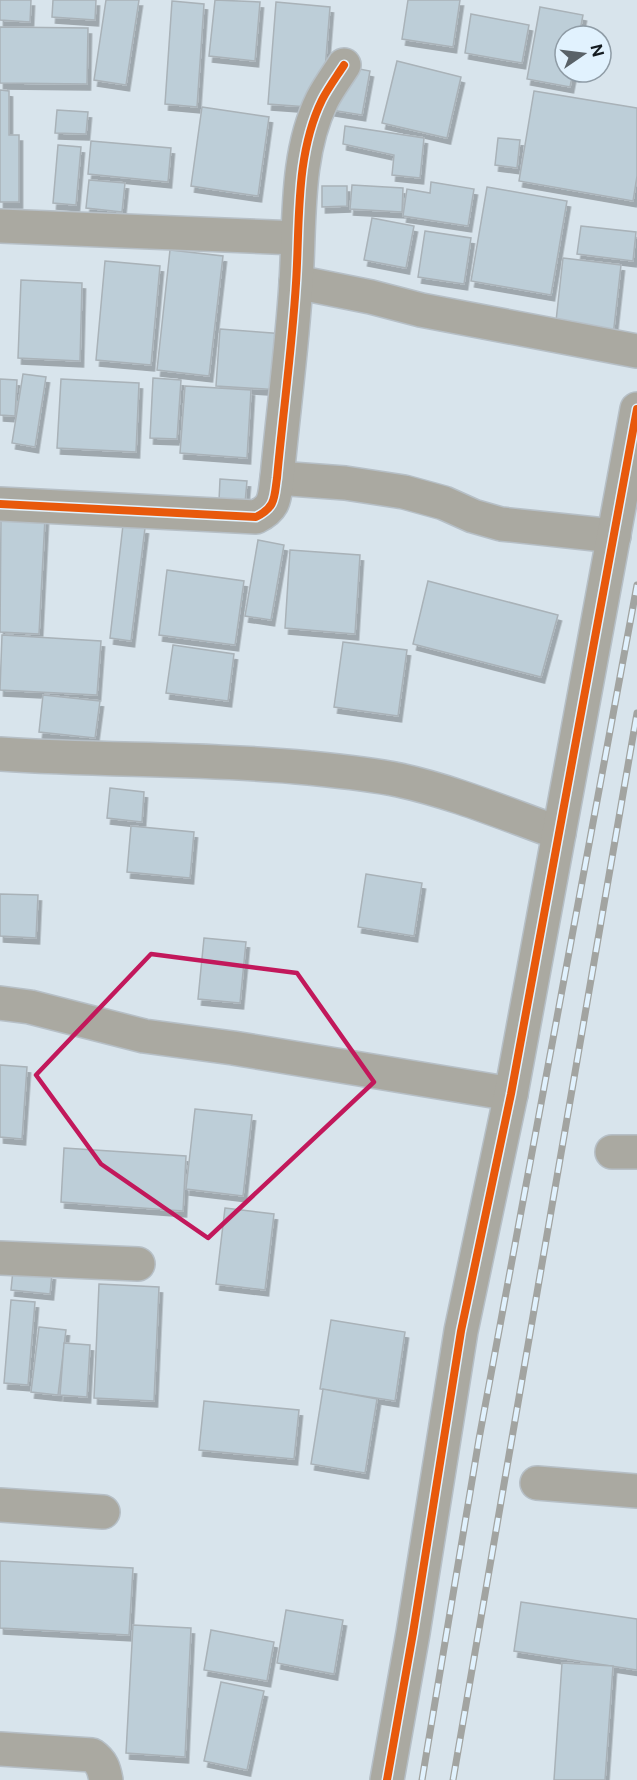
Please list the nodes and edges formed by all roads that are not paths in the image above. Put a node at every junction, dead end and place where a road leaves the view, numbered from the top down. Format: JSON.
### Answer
{"nodes":[{"id":1,"x":344,"y":65,"type":"dead end"},
{"id":2,"x":0,"y":226,"type":"edge"},
{"id":3,"x":297,"y":238,"type":"junction"},
{"id":4,"x":296,"y":282,"type":"junction"},
{"id":5,"x":637,"y":351,"type":"edge"},
{"id":6,"x":637,"y":409,"type":"edge"},
{"id":7,"x":277,"y":478,"type":"junction"},
{"id":8,"x":0,"y":504,"type":"edge"},
{"id":9,"x":614,"y":536,"type":"junction"},
{"id":10,"x":0,"y":754,"type":"edge"},
{"id":11,"x":559,"y":833,"type":"junction"},
{"id":12,"x":0,"y":1003,"type":"edge"},
{"id":13,"x":511,"y":1094,"type":"junction"},
{"id":14,"x":0,"y":1258,"type":"edge"},
{"id":15,"x":138,"y":1264,"type":"dead end"},
{"id":16,"x":537,"y":1483,"type":"dead end"},
{"id":17,"x":637,"y":1491,"type":"edge"},
{"id":18,"x":0,"y":1505,"type":"edge"},
{"id":19,"x":103,"y":1512,"type":"dead end"},
{"id":20,"x":0,"y":1749,"type":"edge"},
{"id":21,"x":106,"y":1780,"type":"edge"},
{"id":22,"x":387,"y":1780,"type":"edge"}],
"edges":[{"from":1,"to":3,"type":"street"},
{"from":2,"to":3,"type":"street"},
{"from":3,"to":4,"type":"street"},
{"from":4,"to":5,"type":"street"},
{"from":4,"to":7,"type":"street"},
{"from":6,"to":9,"type":"street"},
{"from":7,"to":8,"type":"street"},
{"from":7,"to":9,"type":"street"},
{"from":9,"to":11,"type":"street"},
{"from":10,"to":11,"type":"street"},
{"from":11,"to":13,"type":"street"},
{"from":12,"to":13,"type":"street"},
{"from":13,"to":22,"type":"street"},
{"from":14,"to":15,"type":"street"},
{"from":16,"to":17,"type":"street"},
{"from":18,"to":19,"type":"street"},
{"from":20,"to":21,"type":"street"}]}
